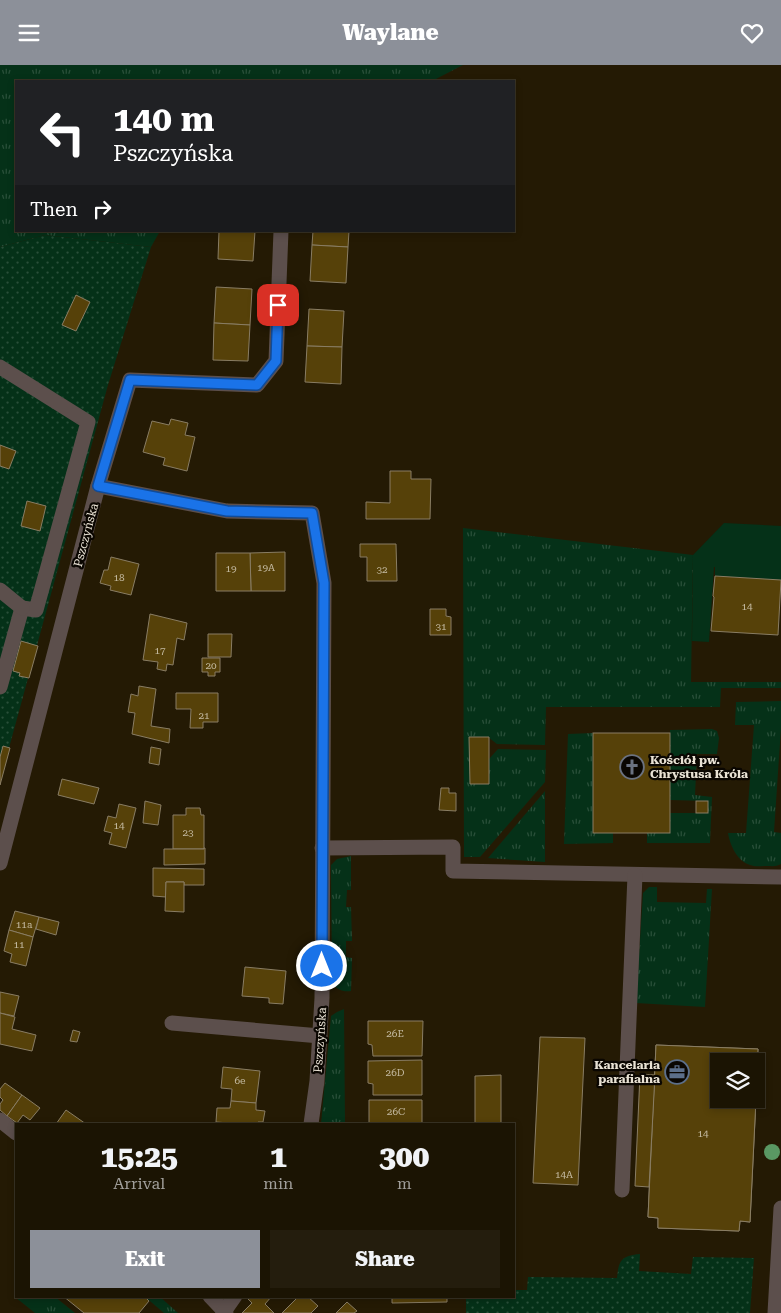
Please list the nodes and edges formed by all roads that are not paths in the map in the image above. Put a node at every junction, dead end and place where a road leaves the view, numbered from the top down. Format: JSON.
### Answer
{"nodes":[{"id":1,"x":281,"y":232,"type":"edge"},
{"id":2,"x":0,"y":367,"type":"edge"},
{"id":3,"x":98,"y":486,"type":"junction"},
{"id":4,"x":0,"y":590,"type":"edge"},
{"id":5,"x":22,"y":608,"type":"junction"},
{"id":6,"x":0,"y":687,"type":"edge"},
{"id":7,"x":322,"y":848,"type":"junction"},
{"id":8,"x":0,"y":863,"type":"edge"},
{"id":9,"x":635,"y":875,"type":"junction"},
{"id":10,"x":781,"y":877,"type":"edge"},
{"id":11,"x":172,"y":1023,"type":"dead end"},
{"id":12,"x":320,"y":1036,"type":"junction"},
{"id":13,"x":0,"y":1121,"type":"edge"},
{"id":14,"x":311,"y":1123,"type":"edge"},
{"id":15,"x":15,"y":1132,"type":"edge"},
{"id":16,"x":622,"y":1190,"type":"dead end"},
{"id":17,"x":781,"y":1208,"type":"edge"},
{"id":18,"x":212,"y":1298,"type":"edge"},
{"id":19,"x":235,"y":1298,"type":"edge"},
{"id":20,"x":225,"y":1313,"type":"edge"},
{"id":21,"x":775,"y":1313,"type":"edge"}],
"edges":[{"from":1,"to":3,"type":"street"},
{"from":2,"to":5,"type":"street"},
{"from":3,"to":7,"type":"street","name":"Pszczyńska"},
{"from":3,"to":8,"type":"street","name":"Pszczyńska"},
{"from":4,"to":5,"type":"street"},
{"from":5,"to":6,"type":"street"},
{"from":7,"to":9,"type":"street"},
{"from":7,"to":12,"type":"street","name":"Pszczyńska"},
{"from":9,"to":10,"type":"street"},
{"from":9,"to":16,"type":"street"},
{"from":11,"to":12,"type":"street"},
{"from":12,"to":14,"type":"street","name":"Pszczyńska"},
{"from":13,"to":15,"type":"street"},
{"from":17,"to":21,"type":"street"},
{"from":18,"to":20,"type":"street"},
{"from":19,"to":20,"type":"street"}]}
